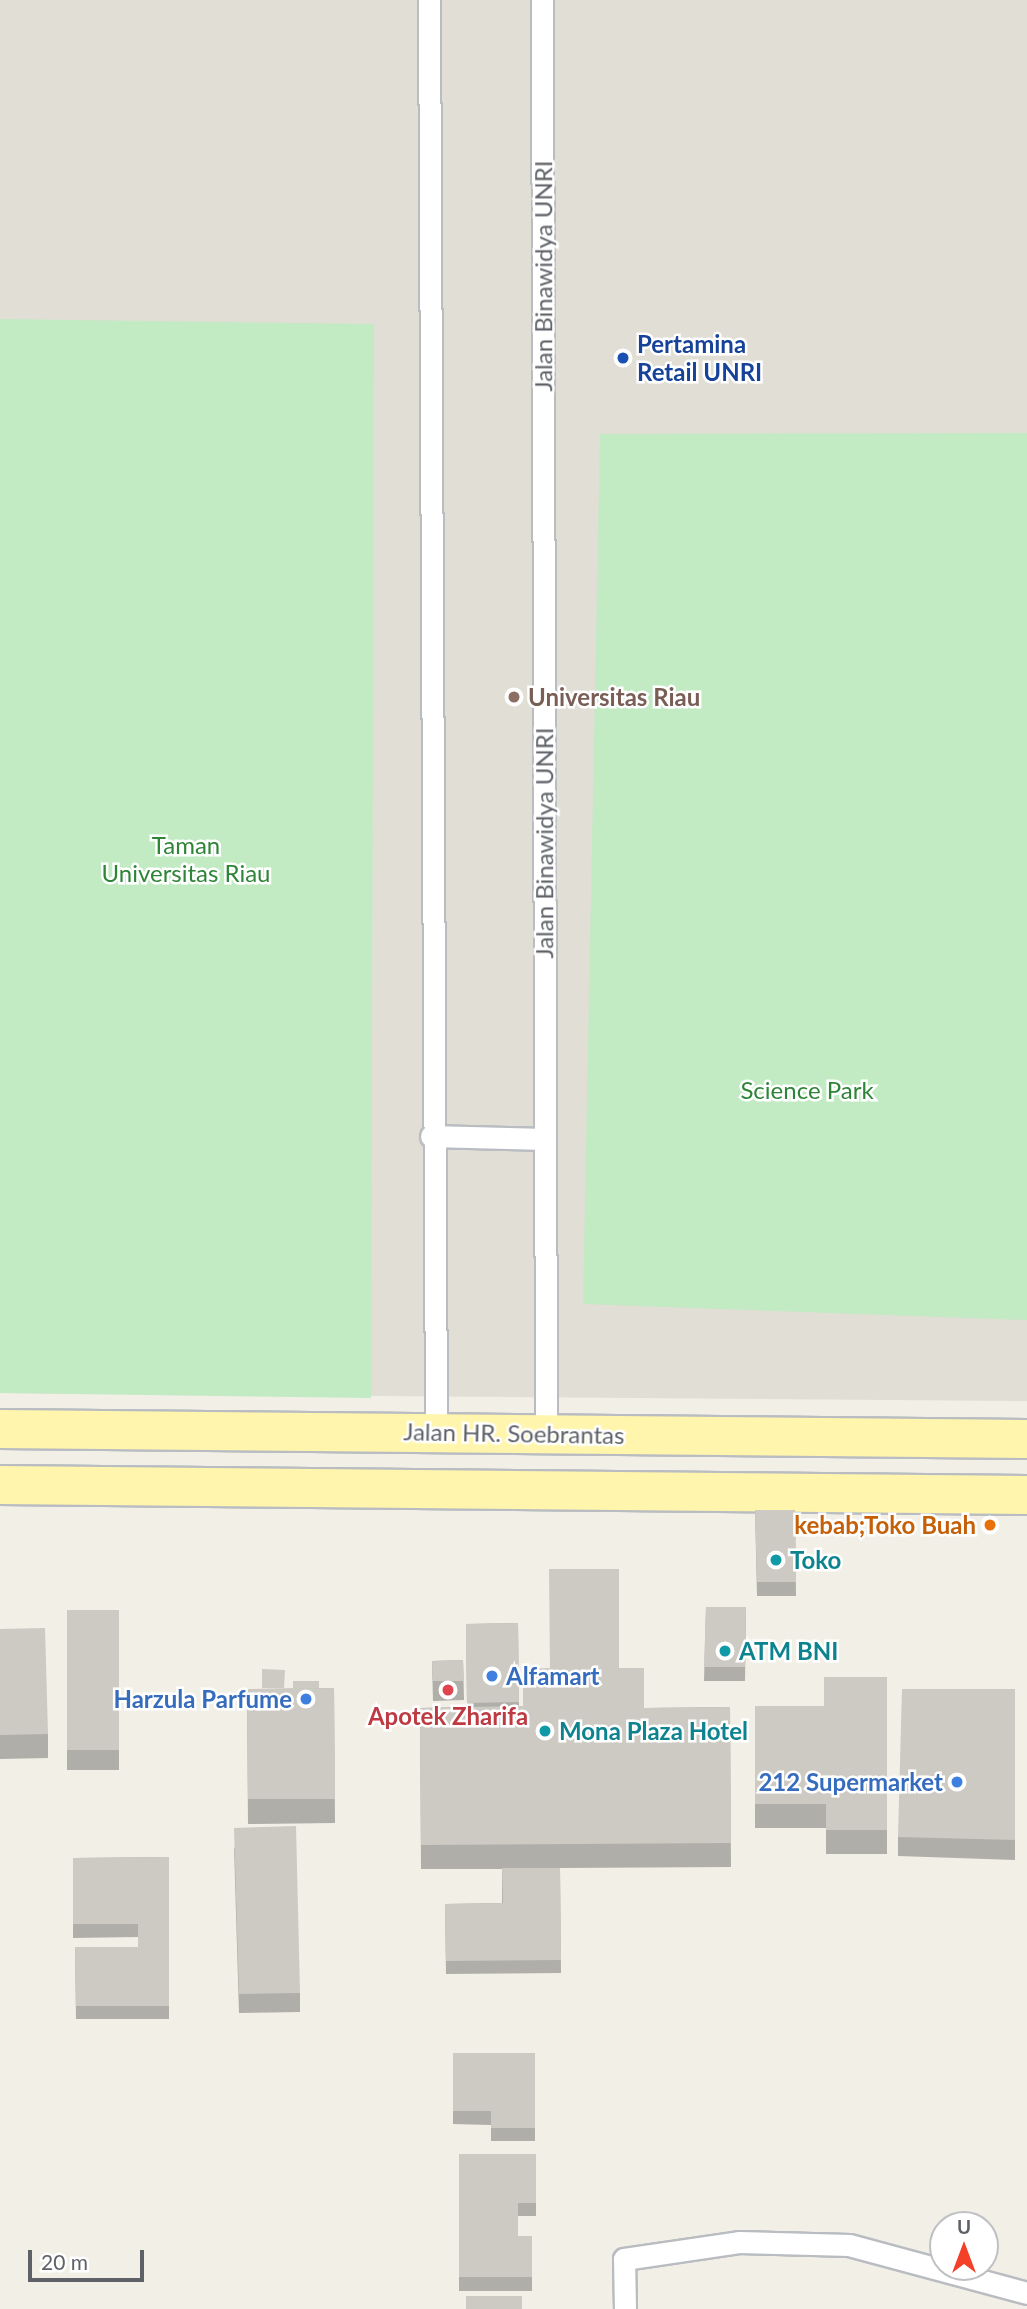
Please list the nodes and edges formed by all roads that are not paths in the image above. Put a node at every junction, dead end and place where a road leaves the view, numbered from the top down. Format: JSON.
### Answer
{"nodes":[{"id":1,"x":429,"y":0,"type":"edge"},
{"id":2,"x":542,"y":0,"type":"edge"},
{"id":3,"x":431,"y":1136,"type":"junction"},
{"id":4,"x":545,"y":1139,"type":"junction"},
{"id":5,"x":0,"y":1429,"type":"edge"},
{"id":6,"x":436,"y":1432,"type":"junction"},
{"id":7,"x":546,"y":1434,"type":"junction"},
{"id":8,"x":1027,"y":1439,"type":"edge"},
{"id":9,"x":0,"y":1485,"type":"edge"},
{"id":10,"x":1027,"y":1495,"type":"edge"},
{"id":11,"x":1027,"y":2293,"type":"edge"},
{"id":12,"x":625,"y":2309,"type":"edge"}],
"edges":[{"from":1,"to":3,"type":"lane"},
{"from":2,"to":4,"type":"lane","name":"Jalan Binawidya UNRI"},
{"from":3,"to":4,"type":"lane"},
{"from":3,"to":6,"type":"lane"},
{"from":4,"to":7,"type":"lane","name":"Jalan Binawidya UNRI"},
{"from":5,"to":6,"type":"main road","name":"Jalan HR. Soebrantas"},
{"from":6,"to":7,"type":"main road","name":"Jalan HR. Soebrantas"},
{"from":7,"to":8,"type":"main road","name":"Jalan HR. Soebrantas"},
{"from":9,"to":10,"type":"main road"},
{"from":11,"to":12,"type":"lane"}]}
